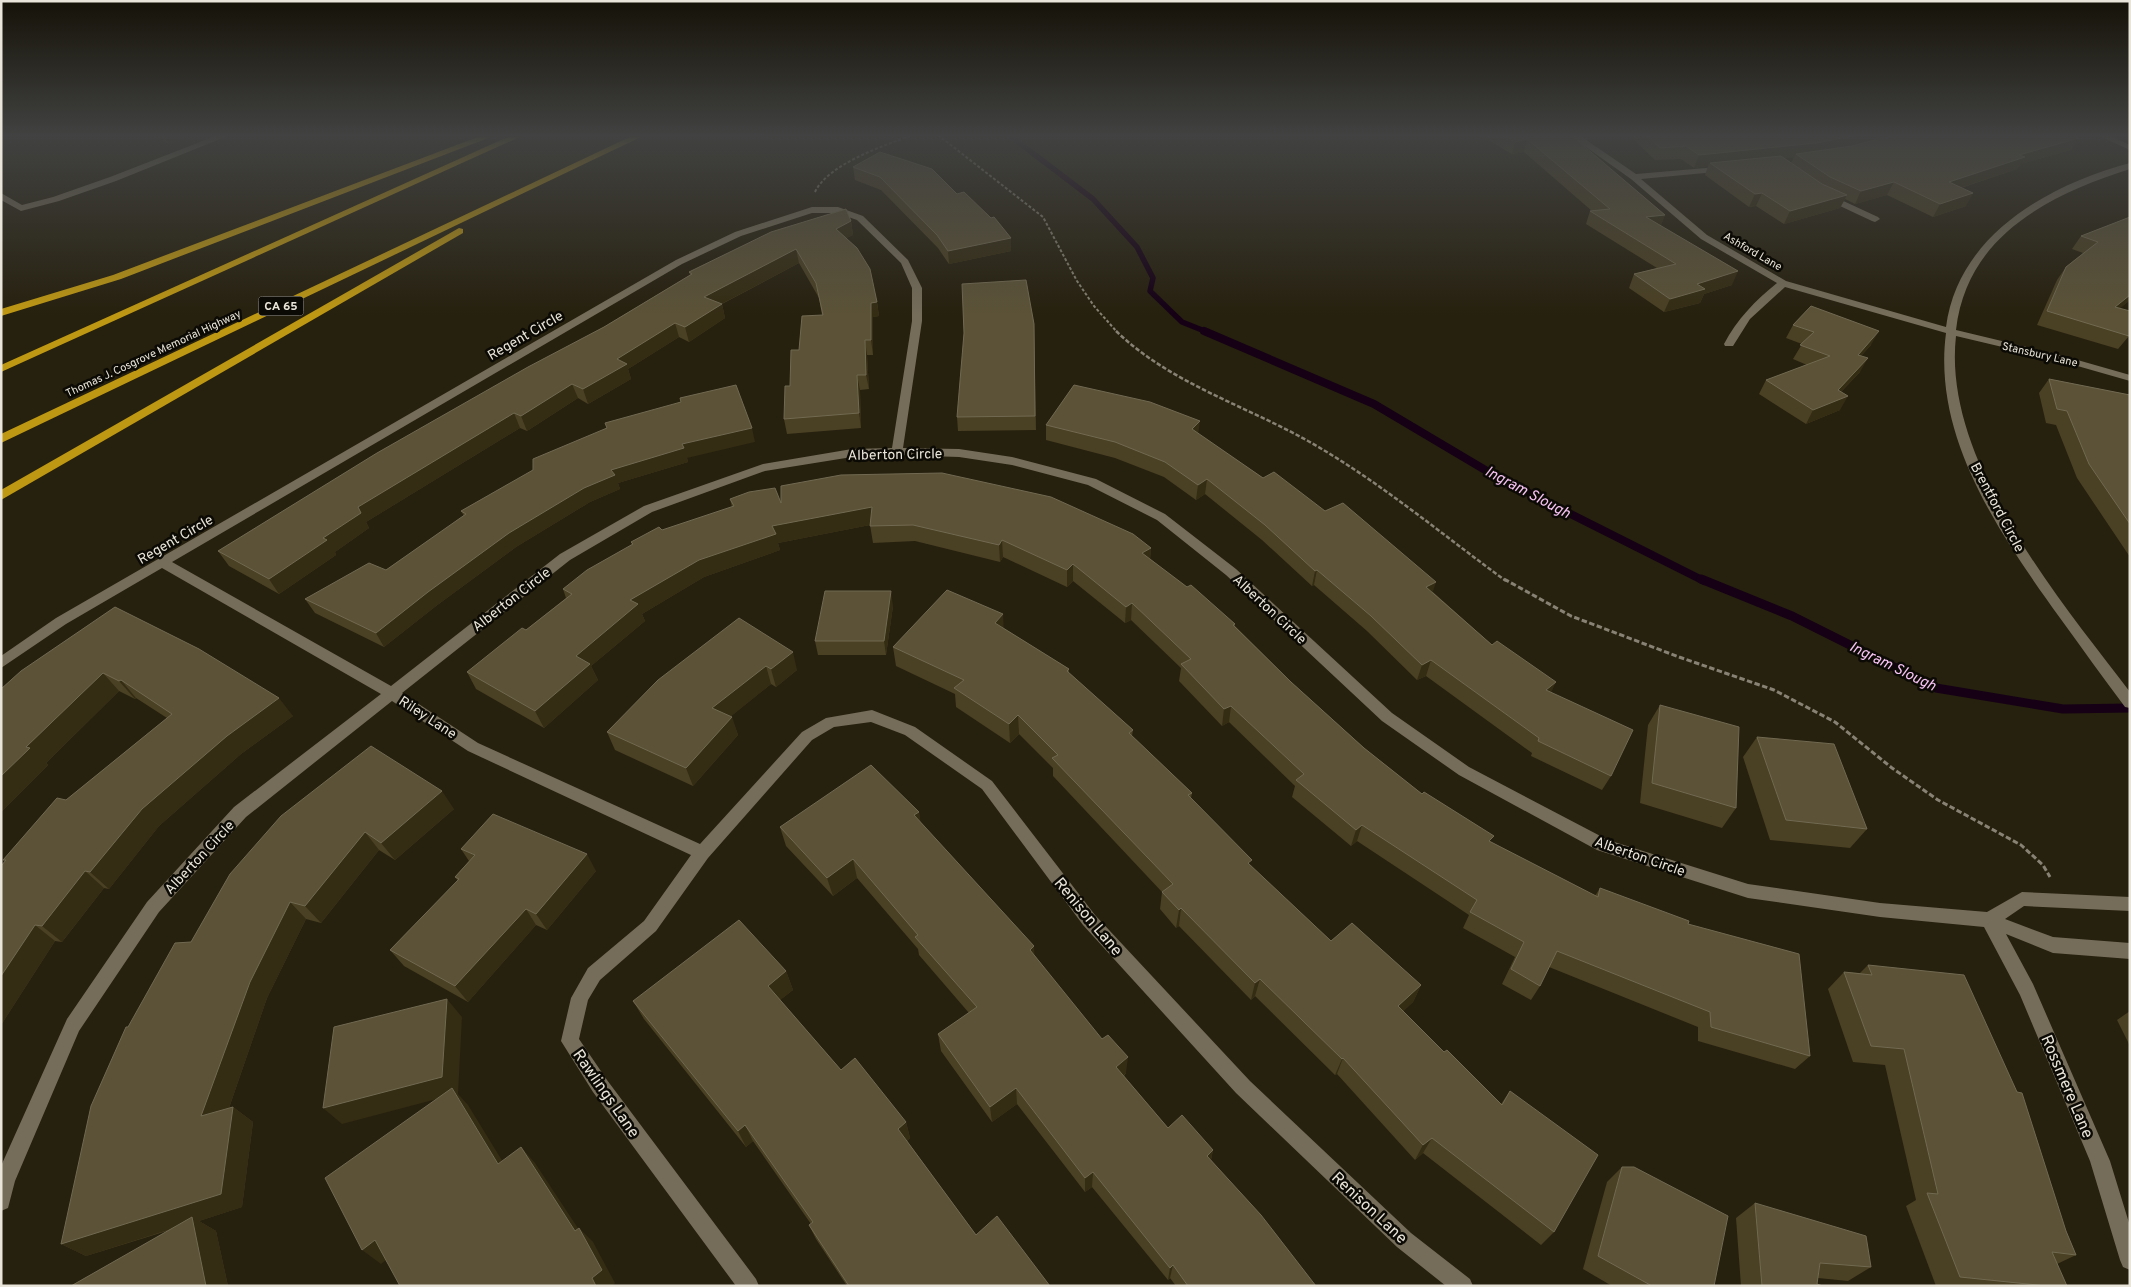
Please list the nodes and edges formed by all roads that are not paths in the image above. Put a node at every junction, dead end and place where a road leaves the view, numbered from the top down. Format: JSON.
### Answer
{"nodes":[{"id":1,"x":66,"y":195,"type":"edge"},
{"id":2,"x":333,"y":195,"type":"edge"},
{"id":3,"x":387,"y":195,"type":"edge"},
{"id":4,"x":514,"y":195,"type":"edge"},
{"id":5,"x":521,"y":195,"type":"edge"},
{"id":6,"x":1655,"y":195,"type":"edge"},
{"id":7,"x":1824,"y":195,"type":"edge"},
{"id":8,"x":2056,"y":195,"type":"edge"},
{"id":9,"x":1,"y":196,"type":"edge"},
{"id":10,"x":1875,"y":219,"type":"dead end"},
{"id":11,"x":1784,"y":283,"type":"junction"},
{"id":12,"x":1,"y":313,"type":"edge"},
{"id":13,"x":1950,"y":332,"type":"junction"},
{"id":14,"x":1729,"y":344,"type":"dead end"},
{"id":15,"x":1,"y":369,"type":"edge"},
{"id":16,"x":2130,"y":378,"type":"edge"},
{"id":17,"x":1,"y":439,"type":"edge"},
{"id":18,"x":897,"y":451,"type":"junction"},
{"id":19,"x":1,"y":496,"type":"edge"},
{"id":20,"x":163,"y":563,"type":"junction"},
{"id":21,"x":1,"y":663,"type":"edge"},
{"id":22,"x":391,"y":693,"type":"junction"},
{"id":23,"x":2130,"y":703,"type":"edge"},
{"id":24,"x":702,"y":853,"type":"junction"},
{"id":25,"x":2130,"y":904,"type":"edge"},
{"id":26,"x":1989,"y":920,"type":"junction"},
{"id":27,"x":2130,"y":951,"type":"edge"},
{"id":28,"x":1,"y":1201,"type":"edge"},
{"id":29,"x":2130,"y":1260,"type":"edge"},
{"id":30,"x":749,"y":1286,"type":"edge"},
{"id":31,"x":1463,"y":1286,"type":"edge"}],
"edges":[{"from":1,"to":9,"type":"street"},
{"from":2,"to":12,"type":"highway"},
{"from":3,"to":15,"type":"highway"},
{"from":4,"to":17,"type":"highway","name":"Thomas J. Cosgrove Memorial Highway","number":"CA 65"},
{"from":5,"to":19,"type":"highway"},
{"from":6,"to":11,"type":"street","name":"Ashford Lane"},
{"from":7,"to":10,"type":"street"},
{"from":8,"to":13,"type":"street","name":"Brentford Circle"},
{"from":11,"to":13,"type":"street","name":"Ashford Lane"},
{"from":11,"to":14,"type":"street"},
{"from":13,"to":16,"type":"street","name":"Stansbury Lane"},
{"from":13,"to":23,"type":"street","name":"Brentford Circle"},
{"from":18,"to":20,"type":"street","name":"Regent Circle"},
{"from":18,"to":22,"type":"street","name":"Alberton Circle"},
{"from":18,"to":26,"type":"street","name":"Alberton Circle"},
{"from":20,"to":21,"type":"street","name":"Regent Circle"},
{"from":20,"to":22,"type":"street","name":"Riley Lane"},
{"from":22,"to":24,"type":"street","name":"Riley Lane"},
{"from":22,"to":28,"type":"street","name":"Alberton Circle"},
{"from":24,"to":30,"type":"street","name":"Rawlings Lane"},
{"from":24,"to":31,"type":"street","name":"Renison Lane"},
{"from":25,"to":26,"type":"street"},
{"from":26,"to":27,"type":"street","name":"Alberton Circle"},
{"from":26,"to":29,"type":"street","name":"Rossmere Lane"}]}
